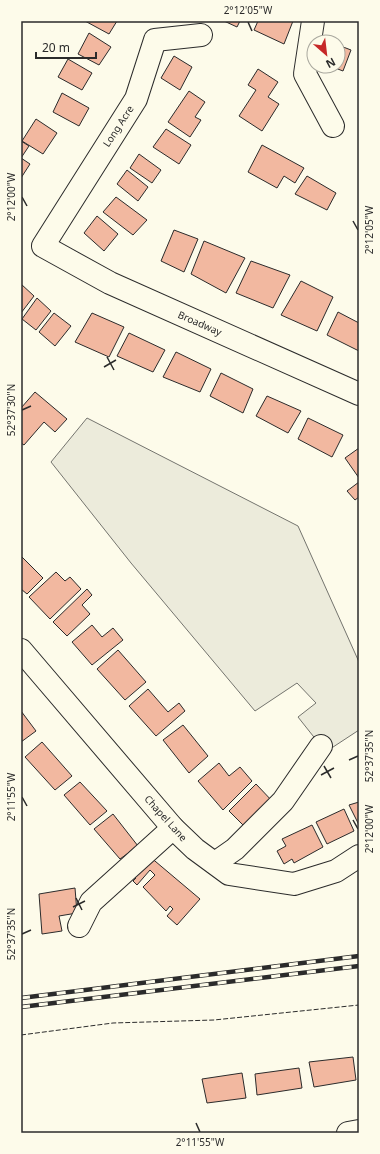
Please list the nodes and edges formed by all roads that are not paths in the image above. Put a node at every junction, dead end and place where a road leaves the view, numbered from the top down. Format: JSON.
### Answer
{"nodes":[{"id":1,"x":313,"y":21,"type":"edge"},
{"id":2,"x":201,"y":35,"type":"dead end"},
{"id":3,"x":333,"y":126,"type":"dead end"},
{"id":4,"x":43,"y":246,"type":"joint"},
{"id":5,"x":359,"y":394,"type":"edge"},
{"id":6,"x":21,"y":650,"type":"edge"},
{"id":7,"x":320,"y":746,"type":"dead end"},
{"id":8,"x":173,"y":828,"type":"junction"},
{"id":9,"x":359,"y":856,"type":"edge"},
{"id":10,"x":215,"y":863,"type":"junction"},
{"id":11,"x":78,"y":926,"type":"dead end"},
{"id":12,"x":359,"y":1132,"type":"edge"},
{"id":13,"x":348,"y":1133,"type":"edge"}],
"edges":[{"from":1,"to":3,"type":"street"},
{"from":2,"to":4,"type":"street","name":"Long Acre"},
{"from":4,"to":5,"type":"street","name":"Broadway"},
{"from":6,"to":8,"type":"street","name":"Chapel Lane"},
{"from":7,"to":10,"type":"street"},
{"from":8,"to":10,"type":"street","name":"Chapel Lane"},
{"from":8,"to":11,"type":"street"},
{"from":9,"to":10,"type":"street","name":"Chapel Lane"},
{"from":12,"to":13,"type":"street"}]}
